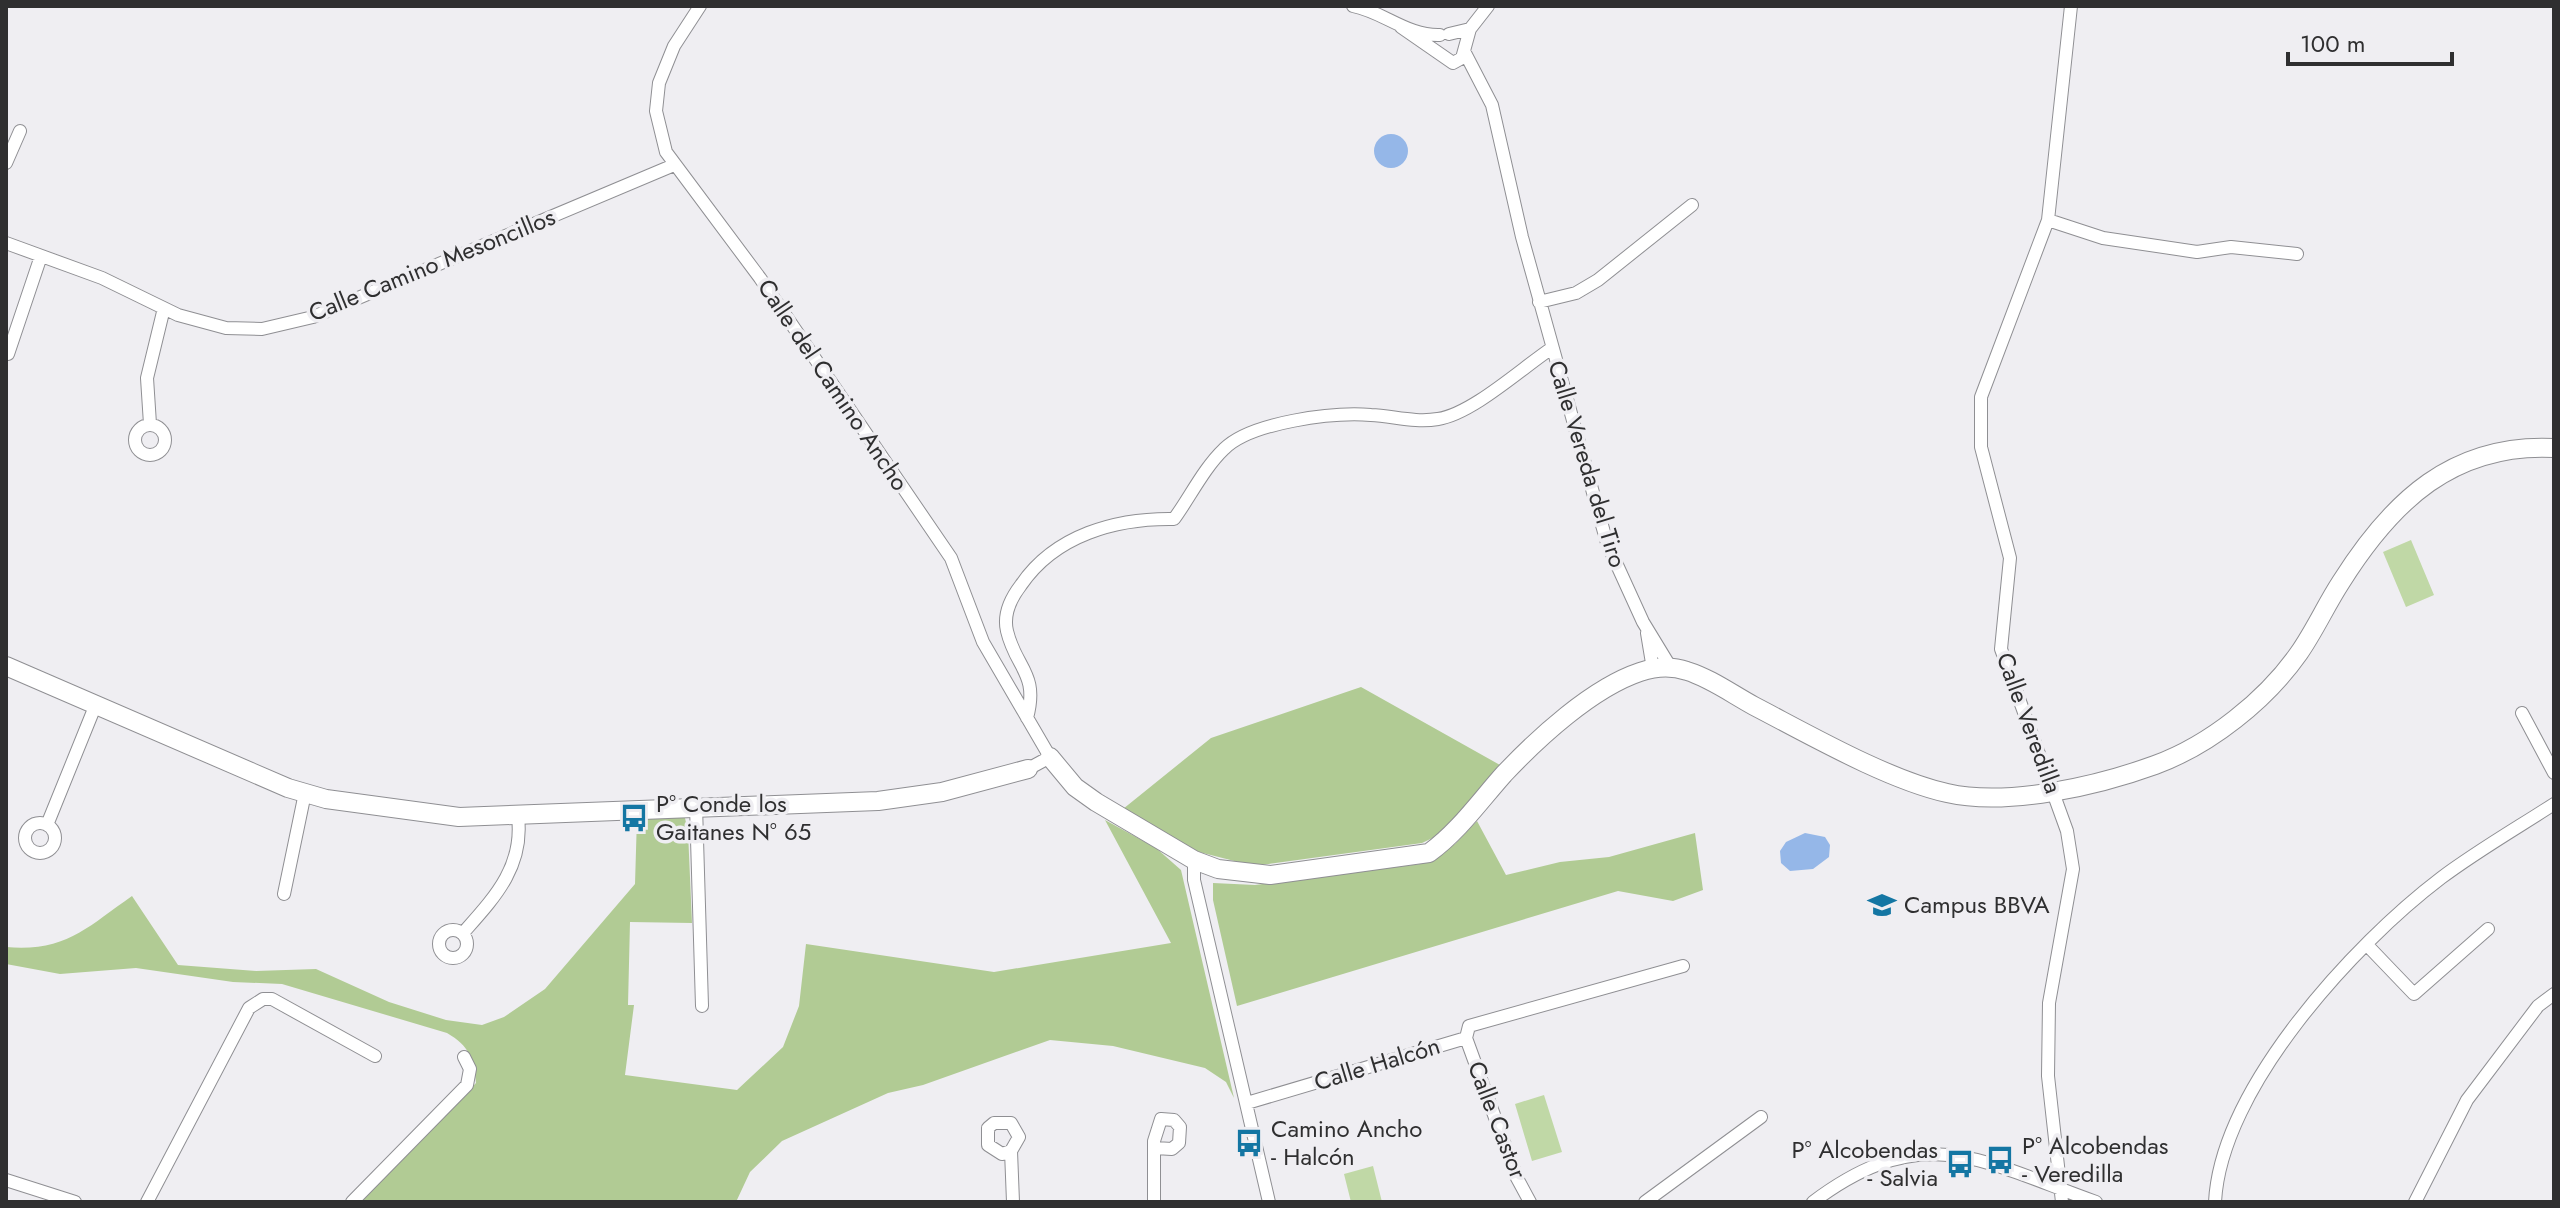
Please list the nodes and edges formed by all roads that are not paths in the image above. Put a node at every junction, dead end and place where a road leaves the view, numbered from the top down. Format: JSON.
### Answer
{"nodes":[{"id":1,"x":700,"y":6,"type":"edge"},
{"id":2,"x":1353,"y":6,"type":"edge"},
{"id":3,"x":1488,"y":6,"type":"edge"},
{"id":4,"x":2071,"y":6,"type":"edge"},
{"id":5,"x":1401,"y":27,"type":"junction"},
{"id":6,"x":1470,"y":29,"type":"junction"},
{"id":7,"x":1444,"y":34,"type":"junction"},
{"id":8,"x":1464,"y":50,"type":"junction"},
{"id":9,"x":1436,"y":51,"type":"junction"},
{"id":10,"x":1453,"y":63,"type":"junction"},
{"id":11,"x":1477,"y":77,"type":"junction"},
{"id":12,"x":20,"y":131,"type":"dead end"},
{"id":13,"x":6,"y":163,"type":"edge"},
{"id":14,"x":674,"y":165,"type":"junction"},
{"id":15,"x":1692,"y":205,"type":"dead end"},
{"id":16,"x":2048,"y":220,"type":"junction"},
{"id":17,"x":6,"y":243,"type":"edge"},
{"id":18,"x":2297,"y":254,"type":"dead end"},
{"id":19,"x":41,"y":256,"type":"junction"},
{"id":20,"x":1539,"y":302,"type":"junction"},
{"id":21,"x":164,"y":308,"type":"junction"},
{"id":22,"x":1552,"y":348,"type":"junction"},
{"id":23,"x":8,"y":354,"type":"dead end"},
{"id":24,"x":150,"y":424,"type":"dead end"},
{"id":25,"x":2554,"y":448,"type":"edge"},
{"id":26,"x":1643,"y":622,"type":"junction"},
{"id":27,"x":6,"y":666,"type":"edge"},
{"id":28,"x":1662,"y":668,"type":"junction"},
{"id":29,"x":96,"y":704,"type":"junction"},
{"id":30,"x":2522,"y":713,"type":"dead end"},
{"id":31,"x":1027,"y":718,"type":"junction"},
{"id":32,"x":1054,"y":762,"type":"junction"},
{"id":33,"x":1028,"y":769,"type":"joint"},
{"id":34,"x":2554,"y":773,"type":"edge"},
{"id":35,"x":2053,"y":790,"type":"junction"},
{"id":36,"x":305,"y":793,"type":"junction"},
{"id":37,"x":2554,"y":804,"type":"edge"},
{"id":38,"x":696,"y":806,"type":"junction"},
{"id":39,"x":518,"y":817,"type":"junction"},
{"id":40,"x":47,"y":825,"type":"dead end"},
{"id":41,"x":1202,"y":863,"type":"junction"},
{"id":42,"x":284,"y":894,"type":"dead end"},
{"id":43,"x":2488,"y":929,"type":"dead end"},
{"id":44,"x":463,"y":933,"type":"dead end"},
{"id":45,"x":2367,"y":945,"type":"junction"},
{"id":46,"x":1683,"y":966,"type":"dead end"},
{"id":47,"x":2554,"y":994,"type":"edge"},
{"id":48,"x":702,"y":1006,"type":"dead end"},
{"id":49,"x":1466,"y":1038,"type":"junction"},
{"id":50,"x":375,"y":1056,"type":"dead end"},
{"id":51,"x":464,"y":1057,"type":"dead end"},
{"id":52,"x":1247,"y":1103,"type":"junction"},
{"id":53,"x":1761,"y":1117,"type":"dead end"},
{"id":54,"x":1155,"y":1148,"type":"dead end"},
{"id":55,"x":1011,"y":1151,"type":"dead end"},
{"id":56,"x":6,"y":1180,"type":"edge"},
{"id":57,"x":2061,"y":1196,"type":"edge"},
{"id":58,"x":50,"y":1197,"type":"edge"},
{"id":59,"x":2418,"y":1199,"type":"edge"},
{"id":60,"x":75,"y":1202,"type":"edge"},
{"id":61,"x":147,"y":1202,"type":"edge"},
{"id":62,"x":352,"y":1202,"type":"edge"},
{"id":63,"x":1013,"y":1202,"type":"edge"},
{"id":64,"x":1154,"y":1202,"type":"edge"},
{"id":65,"x":1269,"y":1202,"type":"edge"},
{"id":66,"x":1530,"y":1202,"type":"edge"},
{"id":67,"x":1645,"y":1202,"type":"edge"},
{"id":68,"x":1813,"y":1202,"type":"edge"},
{"id":69,"x":2096,"y":1202,"type":"edge"},
{"id":70,"x":2215,"y":1202,"type":"edge"}],
"edges":[{"from":1,"to":14,"type":"street","name":"Calle del Camino Ancho"},
{"from":2,"to":5,"type":"street"},
{"from":3,"to":6,"type":"street"},
{"from":4,"to":16,"type":"street","name":"Calle Veredilla"},
{"from":5,"to":7,"type":"street"},
{"from":5,"to":9,"type":"street"},
{"from":6,"to":7,"type":"street"},
{"from":6,"to":8,"type":"street"},
{"from":7,"to":8,"type":"street"},
{"from":7,"to":9,"type":"street"},
{"from":8,"to":10,"type":"street"},
{"from":8,"to":11,"type":"street","name":"Calle Vereda del Tiro"},
{"from":9,"to":10,"type":"street"},
{"from":10,"to":11,"type":"street"},
{"from":11,"to":20,"type":"street","name":"Calle Vereda del Tiro"},
{"from":12,"to":13,"type":"street"},
{"from":14,"to":21,"type":"street","name":"Calle Camino Mesoncillos"},
{"from":14,"to":31,"type":"street","name":"Calle del Camino Ancho"},
{"from":15,"to":20,"type":"street"},
{"from":16,"to":18,"type":"street"},
{"from":16,"to":35,"type":"street","name":"Calle Veredilla"},
{"from":17,"to":19,"type":"street","name":"Calle Camino Mesoncillos"},
{"from":19,"to":21,"type":"street","name":"Calle Camino Mesoncillos"},
{"from":19,"to":23,"type":"street"},
{"from":20,"to":22,"type":"street","name":"Calle Vereda del Tiro"},
{"from":21,"to":24,"type":"street"},
{"from":22,"to":26,"type":"street","name":"Calle Vereda del Tiro"},
{"from":22,"to":31,"type":"street","name":"Calle Vereda del Tiro"},
{"from":25,"to":35,"type":"street"},
{"from":26,"to":28,"type":"street","name":"Calle Vereda del Tiro"},
{"from":26,"to":28,"type":"street","name":"Calle Vereda del Tiro"},
{"from":27,"to":29,"type":"street"},
{"from":28,"to":35,"type":"street"},
{"from":28,"to":41,"type":"street"},
{"from":29,"to":36,"type":"street"},
{"from":29,"to":40,"type":"street"},
{"from":30,"to":34,"type":"street"},
{"from":31,"to":32,"type":"street","name":"Calle del Camino Ancho"},
{"from":32,"to":33,"type":"street"},
{"from":32,"to":41,"type":"street"},
{"from":33,"to":38,"type":"street"},
{"from":35,"to":57,"type":"street","name":"Calle Veredilla"},
{"from":36,"to":39,"type":"street"},
{"from":36,"to":42,"type":"street"},
{"from":37,"to":45,"type":"street"},
{"from":38,"to":39,"type":"street"},
{"from":38,"to":48,"type":"street"},
{"from":39,"to":44,"type":"street"},
{"from":41,"to":52,"type":"street"},
{"from":43,"to":45,"type":"street"},
{"from":45,"to":70,"type":"street"},
{"from":46,"to":49,"type":"street","name":"Calle Halcón"},
{"from":47,"to":59,"type":"street"},
{"from":49,"to":52,"type":"street","name":"Calle Halcón"},
{"from":49,"to":66,"type":"street","name":"Calle Castor"},
{"from":50,"to":61,"type":"street"},
{"from":51,"to":62,"type":"street"},
{"from":52,"to":65,"type":"street"},
{"from":53,"to":67,"type":"street"},
{"from":54,"to":64,"type":"street"},
{"from":55,"to":63,"type":"street"},
{"from":56,"to":58,"type":"street"},
{"from":57,"to":68,"type":"street"},
{"from":57,"to":69,"type":"street"},
{"from":58,"to":60,"type":"street"}]}
